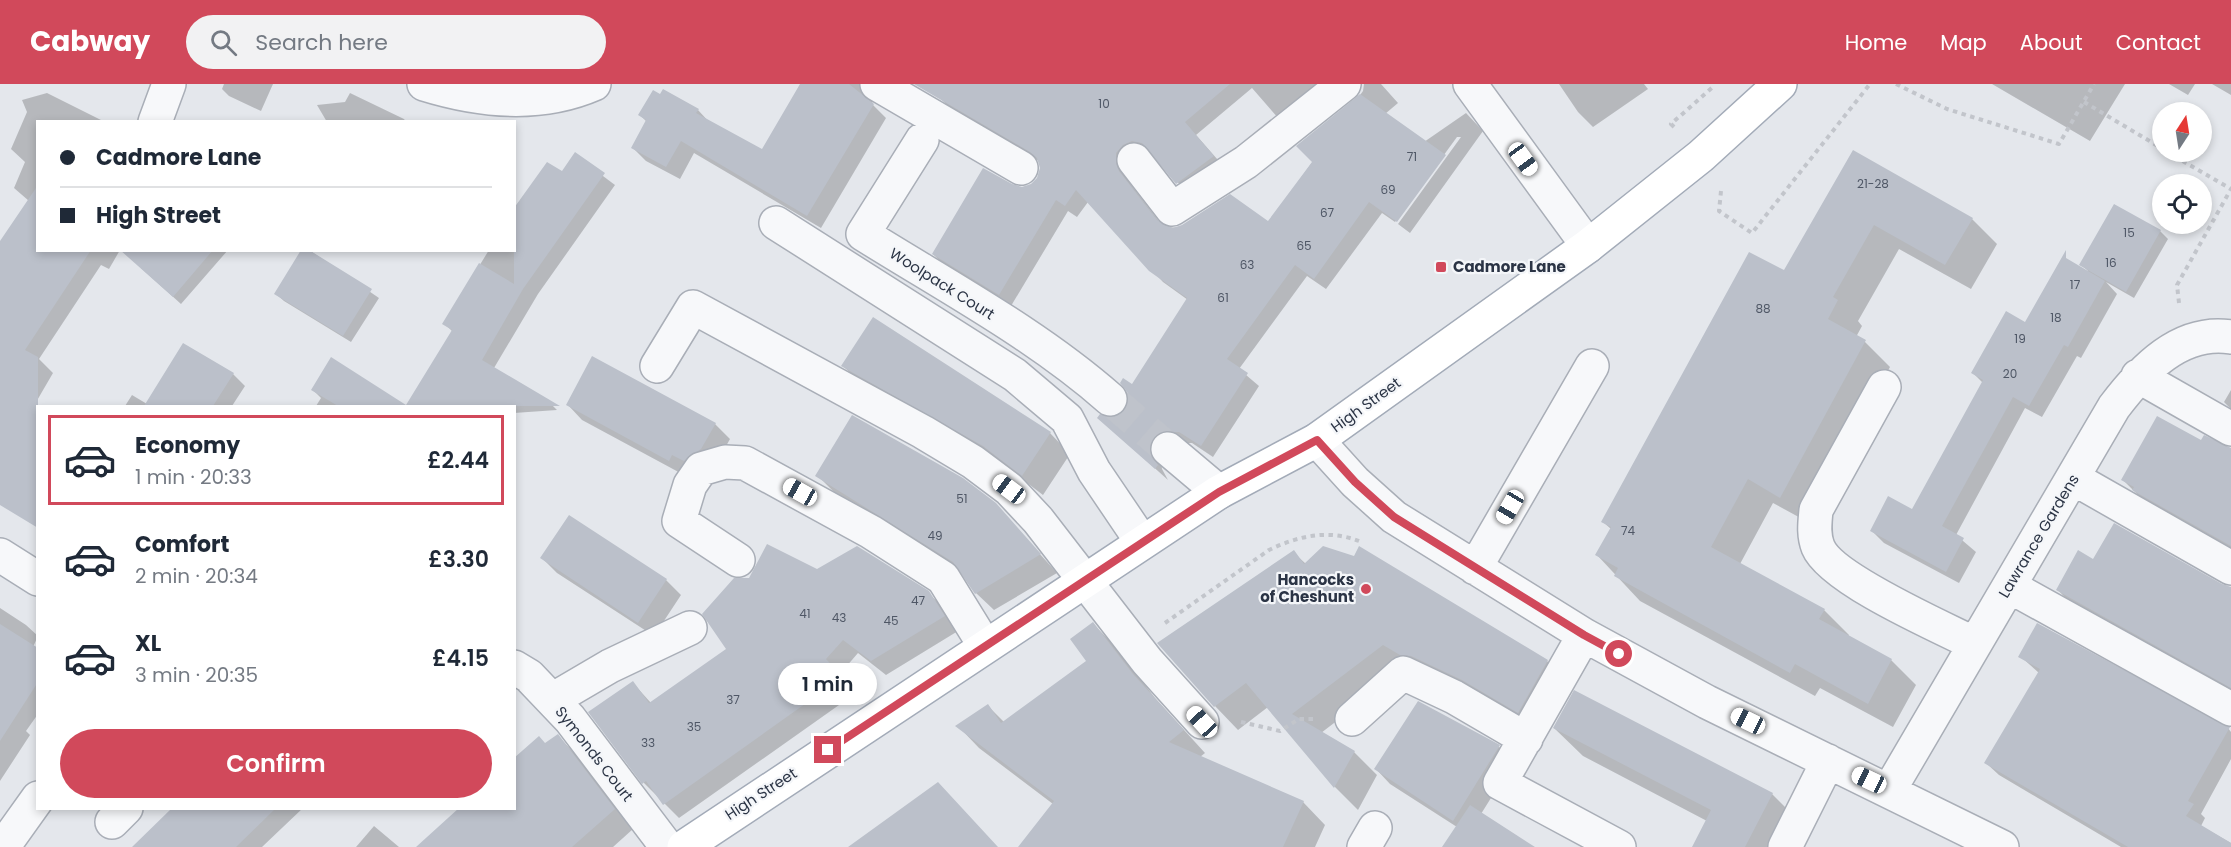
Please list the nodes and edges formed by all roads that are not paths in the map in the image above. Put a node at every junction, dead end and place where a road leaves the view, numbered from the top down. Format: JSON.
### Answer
{"nodes":[{"id":1,"x":169,"y":84,"type":"edge"},
{"id":2,"x":424,"y":84,"type":"edge"},
{"id":3,"x":594,"y":84,"type":"edge"},
{"id":4,"x":878,"y":84,"type":"edge"},
{"id":5,"x":1344,"y":84,"type":"edge"},
{"id":6,"x":1470,"y":84,"type":"edge"},
{"id":7,"x":1780,"y":84,"type":"edge"},
{"id":8,"x":920,"y":95,"type":"edge"},
{"id":9,"x":460,"y":109,"type":"edge"},
{"id":10,"x":156,"y":120,"type":"edge"},
{"id":11,"x":922,"y":140,"type":"dead end"},
{"id":12,"x":1134,"y":160,"type":"dead end"},
{"id":13,"x":1021,"y":168,"type":"dead end"},
{"id":14,"x":776,"y":223,"type":"dead end"},
{"id":15,"x":1588,"y":246,"type":"junction"},
{"id":16,"x":2231,"y":337,"type":"edge"},
{"id":17,"x":657,"y":366,"type":"dead end"},
{"id":18,"x":1592,"y":366,"type":"dead end"},
{"id":19,"x":2138,"y":376,"type":"junction"},
{"id":20,"x":1884,"y":387,"type":"dead end"},
{"id":21,"x":1110,"y":399,"type":"tunnel mouth"},
{"id":22,"x":2231,"y":429,"type":"edge"},
{"id":23,"x":1317,"y":440,"type":"junction"},
{"id":24,"x":1168,"y":449,"type":"tunnel mouth"},
{"id":25,"x":2073,"y":478,"type":"junction"},
{"id":26,"x":1219,"y":492,"type":"junction"},
{"id":27,"x":1142,"y":542,"type":"junction"},
{"id":28,"x":0,"y":555,"type":"edge"},
{"id":29,"x":738,"y":560,"type":"dead end"},
{"id":30,"x":1475,"y":568,"type":"junction"},
{"id":31,"x":2231,"y":568,"type":"edge"},
{"id":32,"x":36,"y":578,"type":"edge"},
{"id":33,"x":1084,"y":580,"type":"junction"},
{"id":34,"x":2009,"y":586,"type":"junction"},
{"id":35,"x":690,"y":628,"type":"dead end"},
{"id":36,"x":1584,"y":635,"type":"junction"},
{"id":37,"x":1975,"y":644,"type":"junction"},
{"id":38,"x":985,"y":646,"type":"junction"},
{"id":39,"x":516,"y":668,"type":"edge"},
{"id":40,"x":552,"y":700,"type":"junction"},
{"id":41,"x":2231,"y":709,"type":"edge"},
{"id":42,"x":1353,"y":719,"type":"road end"},
{"id":43,"x":1202,"y":722,"type":"road end"},
{"id":44,"x":1526,"y":739,"type":"junction"},
{"id":45,"x":1828,"y":760,"type":"junction"},
{"id":46,"x":1890,"y":789,"type":"junction"},
{"id":47,"x":36,"y":801,"type":"edge"},
{"id":48,"x":716,"y":837,"type":"edge"},
{"id":49,"x":7,"y":842,"type":"edge"},
{"id":50,"x":667,"y":847,"type":"edge"},
{"id":51,"x":684,"y":847,"type":"edge"},
{"id":52,"x":1619,"y":847,"type":"edge"},
{"id":53,"x":1785,"y":847,"type":"edge"},
{"id":54,"x":2002,"y":847,"type":"edge"}],
"edges":[{"from":1,"to":10,"type":"street"},
{"from":2,"to":9,"type":"street"},
{"from":3,"to":9,"type":"street"},
{"from":4,"to":8,"type":"street"},
{"from":5,"to":12,"type":"street"},
{"from":6,"to":15,"type":"street"},
{"from":7,"to":15,"type":"main road","name":"High Street"},
{"from":8,"to":13,"type":"street"},
{"from":11,"to":21,"type":"street","name":"Woolpack Court"},
{"from":14,"to":27,"type":"street"},
{"from":15,"to":23,"type":"main road","name":"High Street"},
{"from":16,"to":19,"type":"street","name":"Lawrance Gardens"},
{"from":17,"to":33,"type":"street"},
{"from":18,"to":30,"type":"street"},
{"from":19,"to":22,"type":"street"},
{"from":19,"to":25,"type":"street","name":"Lawrance Gardens"},
{"from":20,"to":37,"type":"street"},
{"from":23,"to":26,"type":"main road","name":"High Street"},
{"from":23,"to":30,"type":"street"},
{"from":24,"to":26,"type":"street"},
{"from":25,"to":31,"type":"street"},
{"from":25,"to":34,"type":"street","name":"Lawrance Gardens"},
{"from":26,"to":27,"type":"main road","name":"High Street"},
{"from":27,"to":33,"type":"main road","name":"High Street"},
{"from":28,"to":32,"type":"street"},
{"from":29,"to":38,"type":"street"},
{"from":30,"to":36,"type":"street"},
{"from":33,"to":38,"type":"main road","name":"High Street"},
{"from":33,"to":43,"type":"street"},
{"from":34,"to":37,"type":"street","name":"Lawrance Gardens"},
{"from":34,"to":41,"type":"street"},
{"from":35,"to":40,"type":"street"},
{"from":36,"to":44,"type":"street"},
{"from":36,"to":45,"type":"street"},
{"from":37,"to":46,"type":"street","name":"Lawrance Gardens"},
{"from":38,"to":48,"type":"main road","name":"High Street"},
{"from":39,"to":40,"type":"street","name":"Symonds Court"},
{"from":40,"to":50,"type":"street","name":"Symonds Court"},
{"from":42,"to":44,"type":"street"},
{"from":44,"to":52,"type":"street"},
{"from":45,"to":46,"type":"street"},
{"from":45,"to":53,"type":"street"},
{"from":46,"to":54,"type":"street"},
{"from":47,"to":49,"type":"street"},
{"from":48,"to":51,"type":"main road","name":"High Street"}]}
